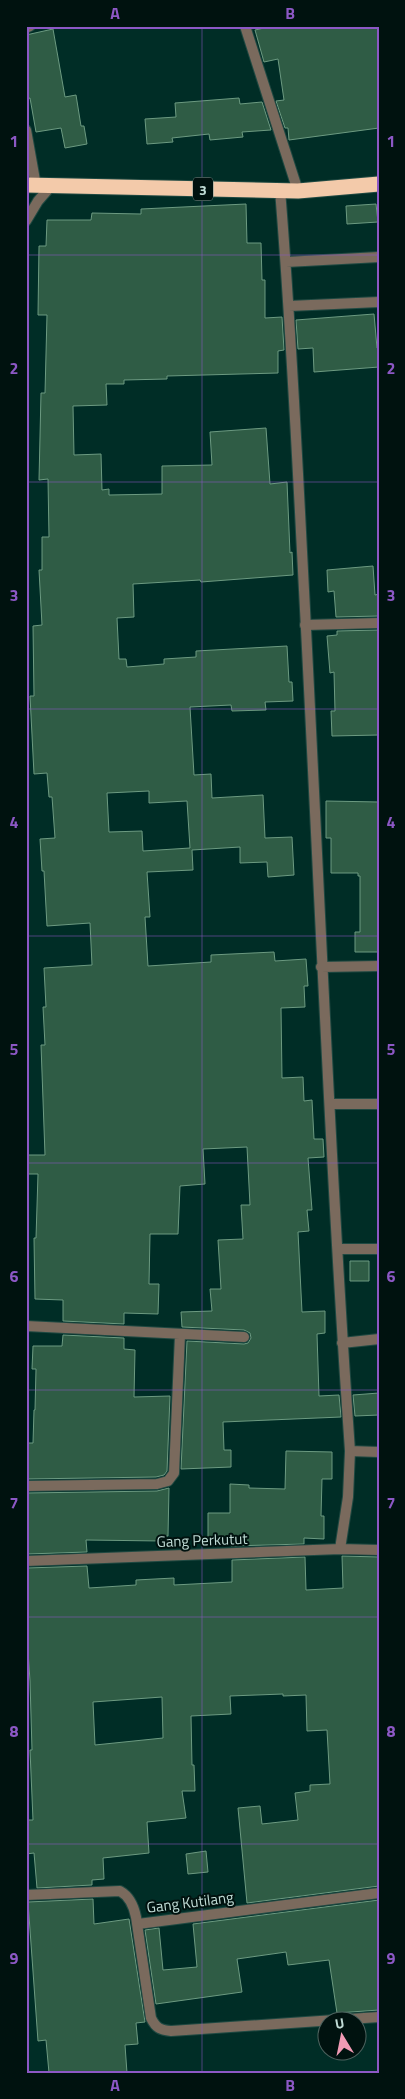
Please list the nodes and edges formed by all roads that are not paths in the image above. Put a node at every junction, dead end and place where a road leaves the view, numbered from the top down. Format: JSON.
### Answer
{"nodes":[{"id":1,"x":30,"y":26,"type":"edge"},
{"id":2,"x":247,"y":26,"type":"edge"},
{"id":3,"x":26,"y":28,"type":"edge"},
{"id":4,"x":26,"y":130,"type":"edge"},
{"id":5,"x":379,"y":184,"type":"edge"},
{"id":6,"x":31,"y":185,"type":"edge"},
{"id":7,"x":51,"y":186,"type":"junction"},
{"id":8,"x":280,"y":190,"type":"junction"},
{"id":9,"x":298,"y":191,"type":"junction"},
{"id":10,"x":26,"y":221,"type":"edge"},
{"id":11,"x":379,"y":257,"type":"edge"},
{"id":12,"x":286,"y":262,"type":"junction"},
{"id":13,"x":379,"y":302,"type":"edge"},
{"id":14,"x":289,"y":306,"type":"junction"},
{"id":15,"x":379,"y":623,"type":"edge"},
{"id":16,"x":305,"y":625,"type":"junction"},
{"id":17,"x":379,"y":966,"type":"edge"},
{"id":18,"x":321,"y":967,"type":"junction"},
{"id":19,"x":330,"y":1104,"type":"junction"},
{"id":20,"x":379,"y":1104,"type":"edge"},
{"id":21,"x":338,"y":1249,"type":"junction"},
{"id":22,"x":379,"y":1249,"type":"edge"},
{"id":23,"x":26,"y":1326,"type":"edge"},
{"id":24,"x":180,"y":1334,"type":"junction"},
{"id":25,"x":244,"y":1337,"type":"dead end"},
{"id":26,"x":379,"y":1340,"type":"edge"},
{"id":27,"x":342,"y":1343,"type":"junction"},
{"id":28,"x":350,"y":1451,"type":"junction"},
{"id":29,"x":379,"y":1452,"type":"edge"},
{"id":30,"x":26,"y":1486,"type":"edge"},
{"id":31,"x":340,"y":1549,"type":"junction"},
{"id":32,"x":379,"y":1550,"type":"edge"},
{"id":33,"x":26,"y":1561,"type":"edge"},
{"id":34,"x":379,"y":1893,"type":"edge"},
{"id":35,"x":26,"y":1895,"type":"edge"},
{"id":36,"x":138,"y":1924,"type":"junction"},
{"id":37,"x":379,"y":2017,"type":"edge"}],
"edges":[{"from":1,"to":3,"type":"street"},
{"from":2,"to":9,"type":"street"},
{"from":4,"to":6,"type":"street"},
{"from":5,"to":9,"type":"highway","number":"3"},
{"from":6,"to":7,"type":"highway","number":"3"},
{"from":7,"to":8,"type":"highway","number":"3"},
{"from":7,"to":10,"type":"street"},
{"from":8,"to":9,"type":"highway","number":"3"},
{"from":8,"to":12,"type":"street"},
{"from":11,"to":12,"type":"street"},
{"from":12,"to":14,"type":"street"},
{"from":13,"to":14,"type":"street"},
{"from":14,"to":16,"type":"street"},
{"from":15,"to":16,"type":"street"},
{"from":16,"to":18,"type":"street"},
{"from":17,"to":18,"type":"street"},
{"from":18,"to":19,"type":"street"},
{"from":19,"to":20,"type":"street"},
{"from":19,"to":21,"type":"street"},
{"from":21,"to":22,"type":"street"},
{"from":21,"to":27,"type":"street"},
{"from":23,"to":24,"type":"street"},
{"from":24,"to":25,"type":"street"},
{"from":24,"to":30,"type":"street"},
{"from":26,"to":27,"type":"street"},
{"from":27,"to":28,"type":"street"},
{"from":28,"to":29,"type":"street"},
{"from":28,"to":31,"type":"street"},
{"from":31,"to":32,"type":"street","name":"Gang Perkutut"},
{"from":31,"to":33,"type":"street","name":"Gang Perkutut"},
{"from":34,"to":36,"type":"street","name":"Gang Kutilang"},
{"from":35,"to":36,"type":"street","name":"Gang Kutilang"},
{"from":36,"to":37,"type":"street"}]}
